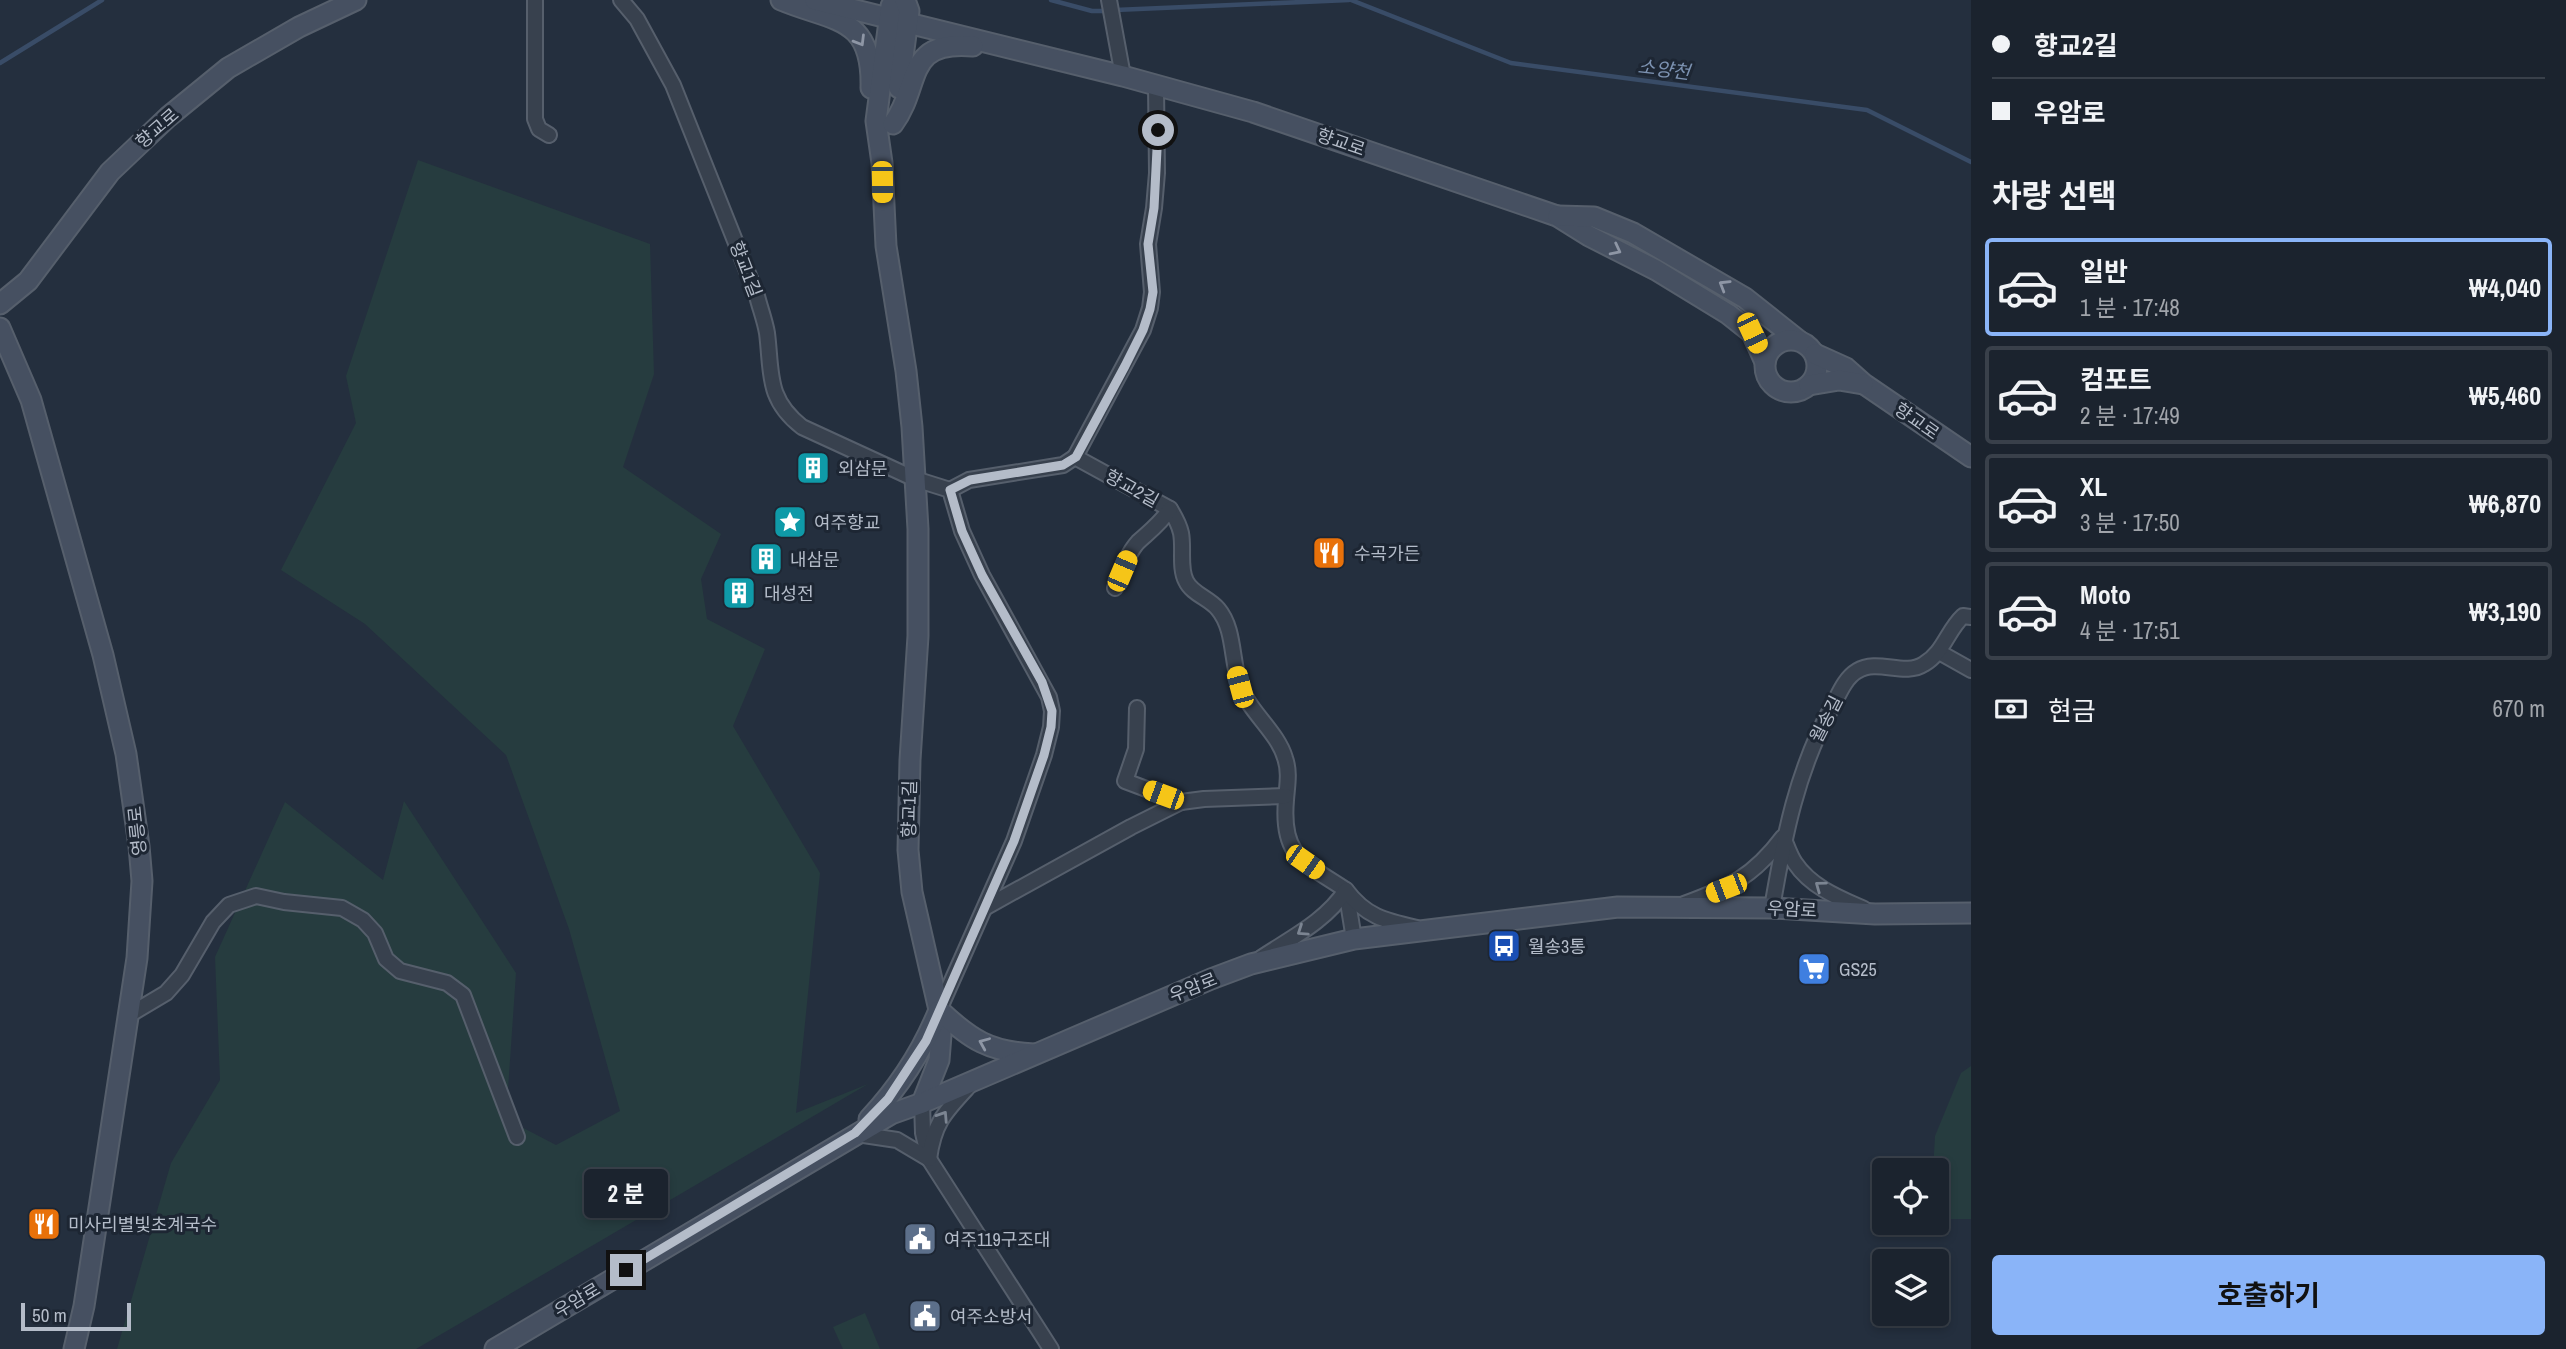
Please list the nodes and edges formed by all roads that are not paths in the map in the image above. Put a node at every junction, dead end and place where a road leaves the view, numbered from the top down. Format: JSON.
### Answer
{"nodes":[{"id":1,"x":356,"y":0,"type":"edge"},
{"id":2,"x":536,"y":0,"type":"edge"},
{"id":3,"x":621,"y":0,"type":"edge"},
{"id":4,"x":781,"y":0,"type":"edge"},
{"id":5,"x":815,"y":0,"type":"edge"},
{"id":6,"x":863,"y":0,"type":"edge"},
{"id":7,"x":1109,"y":0,"type":"edge"},
{"id":8,"x":899,"y":10,"type":"edge"},
{"id":9,"x":1016,"y":51,"type":"junction"},
{"id":10,"x":1124,"y":76,"type":"junction"},
{"id":11,"x":1156,"y":86,"type":"junction"},
{"id":12,"x":885,"y":122,"type":"junction"},
{"id":13,"x":549,"y":135,"type":"dead end"},
{"id":14,"x":1556,"y":216,"type":"junction"},
{"id":15,"x":0,"y":304,"type":"edge"},
{"id":16,"x":0,"y":328,"type":"edge"},
{"id":17,"x":1798,"y":340,"type":"junction"},
{"id":18,"x":1815,"y":354,"type":"junction"},
{"id":19,"x":1765,"y":362,"type":"junction"},
{"id":20,"x":1864,"y":384,"type":"junction"},
{"id":21,"x":1810,"y":385,"type":"junction"},
{"id":22,"x":1076,"y":457,"type":"junction"},
{"id":23,"x":1971,"y":457,"type":"edge"},
{"id":24,"x":915,"y":478,"type":"junction"},
{"id":25,"x":950,"y":490,"type":"junction"},
{"id":26,"x":1170,"y":509,"type":"junction"},
{"id":27,"x":1115,"y":588,"type":"dead end"},
{"id":28,"x":1971,"y":617,"type":"edge"},
{"id":29,"x":1939,"y":652,"type":"junction"},
{"id":30,"x":1971,"y":670,"type":"edge"},
{"id":31,"x":1137,"y":708,"type":"dead end"},
{"id":32,"x":1286,"y":796,"type":"junction"},
{"id":33,"x":1181,"y":802,"type":"junction"},
{"id":34,"x":1783,"y":837,"type":"junction"},
{"id":35,"x":1346,"y":890,"type":"junction"},
{"id":36,"x":1680,"y":906,"type":"junction"},
{"id":37,"x":986,"y":907,"type":"junction"},
{"id":38,"x":1772,"y":908,"type":"junction"},
{"id":39,"x":1971,"y":913,"type":"edge"},
{"id":40,"x":1875,"y":914,"type":"junction"},
{"id":41,"x":1424,"y":929,"type":"junction"},
{"id":42,"x":1354,"y":939,"type":"junction"},
{"id":43,"x":1251,"y":964,"type":"junction"},
{"id":44,"x":939,"y":1010,"type":"junction"},
{"id":45,"x":129,"y":1015,"type":"junction"},
{"id":46,"x":1039,"y":1054,"type":"junction"},
{"id":47,"x":973,"y":1082,"type":"junction"},
{"id":48,"x":922,"y":1103,"type":"junction"},
{"id":49,"x":855,"y":1133,"type":"junction"},
{"id":50,"x":517,"y":1137,"type":"dead end"},
{"id":51,"x":929,"y":1159,"type":"junction"},
{"id":52,"x":74,"y":1349,"type":"edge"},
{"id":53,"x":495,"y":1349,"type":"edge"},
{"id":54,"x":1051,"y":1349,"type":"edge"}],
"edges":[{"from":1,"to":15,"type":"street","name":"향교로"},
{"from":2,"to":13,"type":"street"},
{"from":3,"to":24,"type":"street","name":"향교1길"},
{"from":4,"to":12,"type":"street","one_way":true},
{"from":5,"to":8,"type":"street","name":"향교로"},
{"from":6,"to":8,"type":"street","name":"향교로"},
{"from":7,"to":10,"type":"street"},
{"from":8,"to":9,"type":"street","name":"향교로"},
{"from":8,"to":12,"type":"street","name":"향교1길"},
{"from":9,"to":10,"type":"street","name":"향교로"},
{"from":9,"to":12,"type":"street"},
{"from":10,"to":11,"type":"street","name":"향교로"},
{"from":11,"to":14,"type":"street","name":"향교로"},
{"from":11,"to":22,"type":"street"},
{"from":12,"to":24,"type":"street","name":"향교1길"},
{"from":17,"to":14,"type":"street","name":"향교로","one_way":true},
{"from":14,"to":19,"type":"street","name":"향교로","one_way":true},
{"from":16,"to":45,"type":"street","name":"영릉로"},
{"from":17,"to":18,"type":"street"},
{"from":17,"to":19,"type":"street"},
{"from":18,"to":20,"type":"street","name":"향교로"},
{"from":18,"to":21,"type":"street"},
{"from":19,"to":21,"type":"street"},
{"from":20,"to":21,"type":"street"},
{"from":20,"to":23,"type":"street","name":"향교로"},
{"from":22,"to":25,"type":"street"},
{"from":22,"to":26,"type":"street","name":"향교2길"},
{"from":24,"to":25,"type":"street","name":"향교1길"},
{"from":24,"to":44,"type":"street","name":"향교1길"},
{"from":25,"to":37,"type":"street","name":"향교1길"},
{"from":26,"to":27,"type":"street"},
{"from":26,"to":32,"type":"street","name":"향교2길"},
{"from":28,"to":29,"type":"street"},
{"from":29,"to":30,"type":"street"},
{"from":29,"to":34,"type":"street","name":"월송길"},
{"from":31,"to":33,"type":"street"},
{"from":32,"to":33,"type":"street"},
{"from":32,"to":35,"type":"street","name":"향교2길"},
{"from":33,"to":37,"type":"street"},
{"from":34,"to":36,"type":"street"},
{"from":34,"to":38,"type":"street","name":"월송길"},
{"from":40,"to":34,"type":"street","one_way":true},
{"from":35,"to":41,"type":"street","name":"향교2길"},
{"from":35,"to":42,"type":"street"},
{"from":35,"to":43,"type":"street","one_way":true},
{"from":36,"to":38,"type":"street","name":"우암로"},
{"from":36,"to":41,"type":"street","name":"우암로"},
{"from":37,"to":44,"type":"street","name":"향교1길"},
{"from":38,"to":40,"type":"street","name":"우암로"},
{"from":39,"to":40,"type":"street","name":"우암로"},
{"from":41,"to":42,"type":"street","name":"우암로"},
{"from":42,"to":43,"type":"street","name":"우암로"},
{"from":43,"to":46,"type":"street","name":"우암로"},
{"from":46,"to":44,"type":"street","one_way":true},
{"from":44,"to":48,"type":"street","name":"향교1길"},
{"from":44,"to":49,"type":"street"},
{"from":45,"to":50,"type":"street"},
{"from":45,"to":52,"type":"street","name":"영릉로"},
{"from":46,"to":47,"type":"street","name":"우암로"},
{"from":47,"to":48,"type":"street","name":"우암로"},
{"from":51,"to":47,"type":"street","one_way":true},
{"from":48,"to":49,"type":"street","name":"우암로"},
{"from":48,"to":51,"type":"street"},
{"from":49,"to":51,"type":"street"},
{"from":49,"to":53,"type":"street","name":"우암로"},
{"from":51,"to":54,"type":"street"}]}
